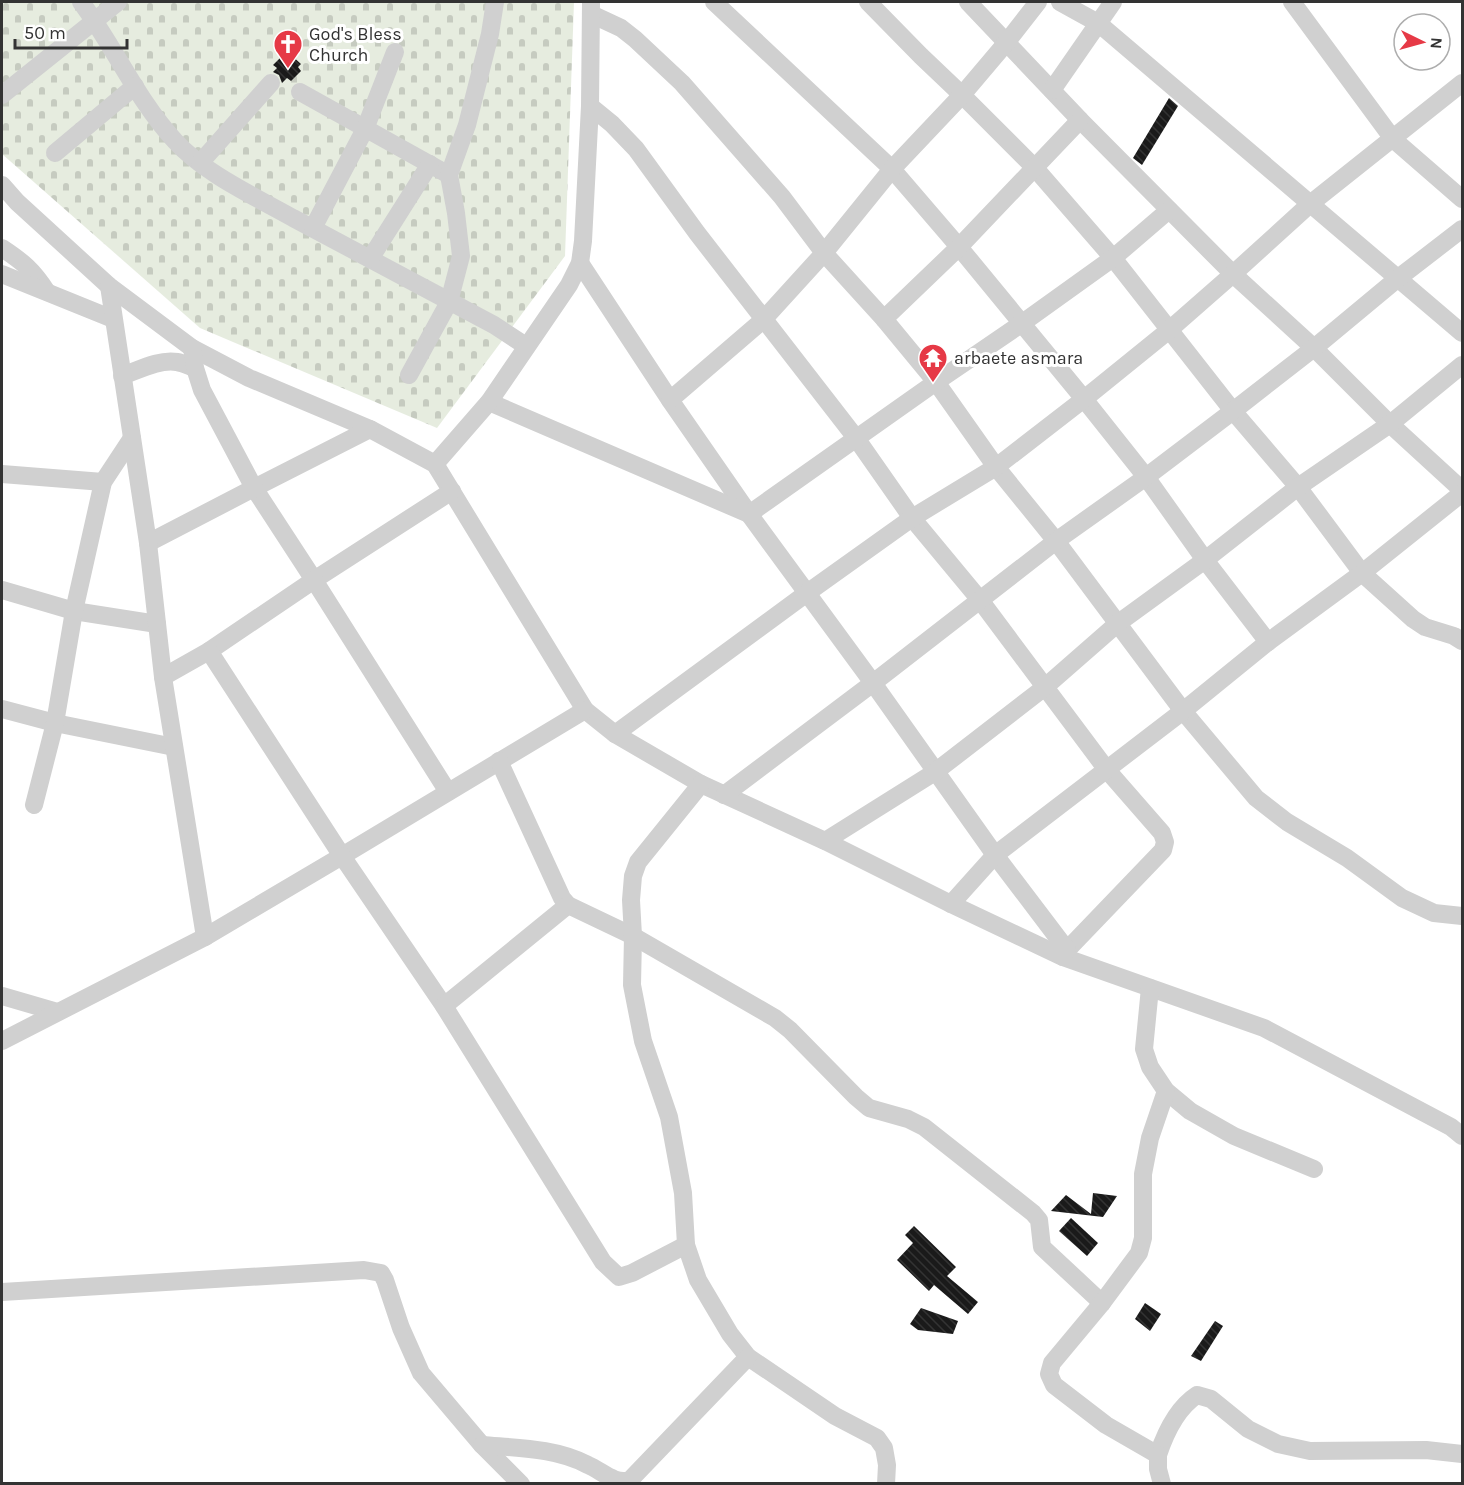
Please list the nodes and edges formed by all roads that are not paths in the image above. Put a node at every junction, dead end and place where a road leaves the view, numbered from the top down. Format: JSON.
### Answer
{"nodes":[{"id":1,"x":81,"y":2,"type":"edge"},
{"id":2,"x":118,"y":2,"type":"edge"},
{"id":3,"x":495,"y":2,"type":"edge"},
{"id":4,"x":714,"y":2,"type":"edge"},
{"id":5,"x":868,"y":2,"type":"edge"},
{"id":6,"x":968,"y":2,"type":"edge"},
{"id":7,"x":1038,"y":2,"type":"edge"},
{"id":8,"x":1060,"y":2,"type":"edge"},
{"id":9,"x":1113,"y":2,"type":"edge"},
{"id":10,"x":1292,"y":2,"type":"edge"},
{"id":11,"x":591,"y":8,"type":"edge"},
{"id":12,"x":95,"y":20,"type":"junction"},
{"id":13,"x":1098,"y":23,"type":"junction"},
{"id":14,"x":1006,"y":43,"type":"junction"},
{"id":15,"x":395,"y":52,"type":"dead end"},
{"id":16,"x":271,"y":83,"type":"dead end"},
{"id":17,"x":1462,"y":83,"type":"edge"},
{"id":18,"x":135,"y":86,"type":"junction"},
{"id":19,"x":1052,"y":90,"type":"junction"},
{"id":20,"x":300,"y":92,"type":"dead end"},
{"id":21,"x":2,"y":95,"type":"edge"},
{"id":22,"x":962,"y":95,"type":"junction"},
{"id":23,"x":590,"y":106,"type":"junction"},
{"id":24,"x":1080,"y":120,"type":"junction"},
{"id":25,"x":365,"y":129,"type":"junction"},
{"id":26,"x":1393,"y":139,"type":"junction"},
{"id":27,"x":55,"y":153,"type":"dead end"},
{"id":28,"x":200,"y":163,"type":"junction"},
{"id":29,"x":430,"y":164,"type":"junction"},
{"id":30,"x":1034,"y":167,"type":"junction"},
{"id":31,"x":892,"y":169,"type":"junction"},
{"id":32,"x":449,"y":175,"type":"junction"},
{"id":33,"x":2,"y":185,"type":"edge"},
{"id":34,"x":1462,"y":199,"type":"edge"},
{"id":35,"x":1310,"y":204,"type":"junction"},
{"id":36,"x":1168,"y":210,"type":"junction"},
{"id":37,"x":313,"y":228,"type":"junction"},
{"id":38,"x":1462,"y":230,"type":"edge"},
{"id":39,"x":959,"y":247,"type":"junction"},
{"id":40,"x":2,"y":248,"type":"edge"},
{"id":41,"x":825,"y":253,"type":"junction"},
{"id":42,"x":1113,"y":258,"type":"junction"},
{"id":43,"x":370,"y":259,"type":"junction"},
{"id":44,"x":580,"y":263,"type":"junction"},
{"id":45,"x":2,"y":274,"type":"edge"},
{"id":46,"x":1233,"y":274,"type":"junction"},
{"id":47,"x":1397,"y":279,"type":"junction"},
{"id":48,"x":109,"y":286,"type":"junction"},
{"id":49,"x":48,"y":292,"type":"junction"},
{"id":50,"x":449,"y":302,"type":"junction"},
{"id":51,"x":884,"y":319,"type":"junction"},
{"id":52,"x":113,"y":320,"type":"junction"},
{"id":53,"x":763,"y":320,"type":"junction"},
{"id":54,"x":1021,"y":324,"type":"junction"},
{"id":55,"x":1168,"y":331,"type":"junction"},
{"id":56,"x":1462,"y":333,"type":"edge"},
{"id":57,"x":526,"y":346,"type":"junction"},
{"id":58,"x":192,"y":348,"type":"junction"},
{"id":59,"x":1314,"y":348,"type":"junction"},
{"id":60,"x":1462,"y":365,"type":"edge"},
{"id":61,"x":195,"y":368,"type":"junction"},
{"id":62,"x":410,"y":375,"type":"dead end"},
{"id":63,"x":122,"y":376,"type":"junction"},
{"id":64,"x":936,"y":382,"type":"junction"},
{"id":65,"x":1084,"y":399,"type":"junction"},
{"id":66,"x":670,"y":400,"type":"junction"},
{"id":67,"x":489,"y":402,"type":"junction"},
{"id":68,"x":1233,"y":411,"type":"junction"},
{"id":69,"x":1390,"y":424,"type":"junction"},
{"id":70,"x":370,"y":429,"type":"junction"},
{"id":71,"x":132,"y":438,"type":"junction"},
{"id":72,"x":856,"y":438,"type":"junction"},
{"id":73,"x":435,"y":464,"type":"junction"},
{"id":74,"x":996,"y":466,"type":"junction"},
{"id":75,"x":2,"y":474,"type":"edge"},
{"id":76,"x":1146,"y":477,"type":"junction"},
{"id":77,"x":103,"y":482,"type":"junction"},
{"id":78,"x":1298,"y":487,"type":"junction"},
{"id":79,"x":254,"y":488,"type":"junction"},
{"id":80,"x":452,"y":491,"type":"junction"},
{"id":81,"x":1462,"y":492,"type":"edge"},
{"id":82,"x":748,"y":514,"type":"junction"},
{"id":83,"x":912,"y":518,"type":"junction"},
{"id":84,"x":1056,"y":541,"type":"junction"},
{"id":85,"x":148,"y":543,"type":"junction"},
{"id":86,"x":1205,"y":560,"type":"junction"},
{"id":87,"x":1362,"y":573,"type":"junction"},
{"id":88,"x":314,"y":580,"type":"junction"},
{"id":89,"x":2,"y":590,"type":"edge"},
{"id":90,"x":807,"y":593,"type":"junction"},
{"id":91,"x":980,"y":600,"type":"junction"},
{"id":92,"x":74,"y":611,"type":"junction"},
{"id":93,"x":157,"y":624,"type":"junction"},
{"id":94,"x":1117,"y":624,"type":"junction"},
{"id":95,"x":1460,"y":635,"type":"edge"},
{"id":96,"x":1268,"y":642,"type":"junction"},
{"id":97,"x":208,"y":651,"type":"junction"},
{"id":98,"x":163,"y":677,"type":"junction"},
{"id":99,"x":873,"y":683,"type":"junction"},
{"id":100,"x":1045,"y":687,"type":"junction"},
{"id":101,"x":2,"y":709,"type":"edge"},
{"id":102,"x":585,"y":710,"type":"junction"},
{"id":103,"x":1183,"y":711,"type":"junction"},
{"id":104,"x":55,"y":723,"type":"junction"},
{"id":105,"x":615,"y":734,"type":"junction"},
{"id":106,"x":174,"y":747,"type":"junction"},
{"id":107,"x":499,"y":761,"type":"junction"},
{"id":108,"x":1107,"y":770,"type":"junction"},
{"id":109,"x":935,"y":772,"type":"junction"},
{"id":110,"x":701,"y":784,"type":"junction"},
{"id":111,"x":448,"y":792,"type":"junction"},
{"id":112,"x":724,"y":795,"type":"junction"},
{"id":113,"x":34,"y":805,"type":"dead end"},
{"id":114,"x":825,"y":841,"type":"junction"},
{"id":115,"x":995,"y":855,"type":"junction"},
{"id":116,"x":342,"y":856,"type":"junction"},
{"id":117,"x":951,"y":904,"type":"junction"},
{"id":118,"x":568,"y":905,"type":"junction"},
{"id":119,"x":1462,"y":916,"type":"edge"},
{"id":120,"x":633,"y":936,"type":"junction"},
{"id":121,"x":205,"y":937,"type":"junction"},
{"id":122,"x":1065,"y":953,"type":"junction"},
{"id":123,"x":1150,"y":988,"type":"junction"},
{"id":124,"x":2,"y":996,"type":"edge"},
{"id":125,"x":444,"y":1006,"type":"junction"},
{"id":126,"x":57,"y":1012,"type":"junction"},
{"id":127,"x":2,"y":1041,"type":"edge"},
{"id":128,"x":1166,"y":1091,"type":"junction"},
{"id":129,"x":1462,"y":1136,"type":"edge"},
{"id":130,"x":1314,"y":1169,"type":"dead end"},
{"id":131,"x":686,"y":1245,"type":"junction"},
{"id":132,"x":2,"y":1292,"type":"edge"},
{"id":133,"x":1102,"y":1304,"type":"junction"},
{"id":134,"x":748,"y":1357,"type":"junction"},
{"id":135,"x":482,"y":1445,"type":"junction"},
{"id":136,"x":1462,"y":1454,"type":"edge"},
{"id":137,"x":1158,"y":1455,"type":"junction"},
{"id":138,"x":521,"y":1484,"type":"edge"},
{"id":139,"x":886,"y":1484,"type":"edge"},
{"id":140,"x":1162,"y":1484,"type":"edge"}],
"edges":[{"from":1,"to":12,"type":"street"},
{"from":2,"to":12,"type":"street"},
{"from":3,"to":32,"type":"street"},
{"from":4,"to":31,"type":"street"},
{"from":5,"to":22,"type":"street"},
{"from":6,"to":14,"type":"street"},
{"from":7,"to":14,"type":"street"},
{"from":8,"to":13,"type":"street"},
{"from":9,"to":13,"type":"street"},
{"from":10,"to":26,"type":"street"},
{"from":11,"to":23,"type":"street"},
{"from":11,"to":41,"type":"street"},
{"from":12,"to":18,"type":"street"},
{"from":12,"to":21,"type":"street"},
{"from":13,"to":19,"type":"street"},
{"from":13,"to":35,"type":"street"},
{"from":14,"to":19,"type":"street"},
{"from":14,"to":22,"type":"street"},
{"from":15,"to":25,"type":"street"},
{"from":16,"to":28,"type":"street"},
{"from":17,"to":26,"type":"street"},
{"from":18,"to":27,"type":"street"},
{"from":18,"to":28,"type":"street"},
{"from":19,"to":24,"type":"street"},
{"from":20,"to":25,"type":"street"},
{"from":22,"to":30,"type":"street"},
{"from":22,"to":31,"type":"street"},
{"from":23,"to":44,"type":"street"},
{"from":23,"to":53,"type":"street"},
{"from":24,"to":30,"type":"street"},
{"from":24,"to":36,"type":"street"},
{"from":25,"to":29,"type":"street"},
{"from":25,"to":37,"type":"street"},
{"from":26,"to":34,"type":"street"},
{"from":26,"to":35,"type":"street"},
{"from":28,"to":37,"type":"street"},
{"from":29,"to":32,"type":"street"},
{"from":29,"to":43,"type":"street"},
{"from":30,"to":39,"type":"street"},
{"from":30,"to":42,"type":"street"},
{"from":31,"to":39,"type":"street"},
{"from":31,"to":41,"type":"street"},
{"from":32,"to":50,"type":"street"},
{"from":33,"to":48,"type":"street"},
{"from":35,"to":46,"type":"street"},
{"from":35,"to":47,"type":"street"},
{"from":36,"to":42,"type":"street"},
{"from":36,"to":46,"type":"street"},
{"from":37,"to":43,"type":"street"},
{"from":38,"to":47,"type":"street"},
{"from":39,"to":51,"type":"street"},
{"from":39,"to":54,"type":"street"},
{"from":40,"to":49,"type":"street"},
{"from":41,"to":51,"type":"street"},
{"from":41,"to":53,"type":"street"},
{"from":42,"to":54,"type":"street"},
{"from":42,"to":55,"type":"street"},
{"from":43,"to":50,"type":"street"},
{"from":44,"to":57,"type":"street"},
{"from":44,"to":66,"type":"street"},
{"from":45,"to":49,"type":"street"},
{"from":46,"to":55,"type":"street"},
{"from":46,"to":59,"type":"street"},
{"from":47,"to":56,"type":"street"},
{"from":47,"to":59,"type":"street"},
{"from":48,"to":52,"type":"street"},
{"from":48,"to":58,"type":"street"},
{"from":49,"to":52,"type":"street"},
{"from":50,"to":57,"type":"street"},
{"from":50,"to":62,"type":"street"},
{"from":51,"to":64,"type":"street"},
{"from":52,"to":63,"type":"street"},
{"from":53,"to":66,"type":"street"},
{"from":53,"to":72,"type":"street"},
{"from":54,"to":64,"type":"street"},
{"from":54,"to":65,"type":"street"},
{"from":55,"to":65,"type":"street"},
{"from":55,"to":68,"type":"street"},
{"from":57,"to":67,"type":"street"},
{"from":58,"to":61,"type":"street"},
{"from":58,"to":70,"type":"street"},
{"from":59,"to":68,"type":"street"},
{"from":59,"to":69,"type":"street"},
{"from":60,"to":69,"type":"street"},
{"from":61,"to":63,"type":"street"},
{"from":61,"to":79,"type":"street"},
{"from":63,"to":71,"type":"street"},
{"from":64,"to":72,"type":"street"},
{"from":64,"to":74,"type":"street"},
{"from":65,"to":74,"type":"street"},
{"from":65,"to":76,"type":"street"},
{"from":66,"to":82,"type":"street"},
{"from":67,"to":73,"type":"street"},
{"from":67,"to":82,"type":"street"},
{"from":68,"to":76,"type":"street"},
{"from":68,"to":78,"type":"street"},
{"from":69,"to":78,"type":"street"},
{"from":69,"to":81,"type":"street"},
{"from":70,"to":73,"type":"street"},
{"from":70,"to":79,"type":"street"},
{"from":71,"to":77,"type":"street"},
{"from":71,"to":85,"type":"street"},
{"from":72,"to":82,"type":"street"},
{"from":72,"to":83,"type":"street"},
{"from":73,"to":80,"type":"street"},
{"from":74,"to":83,"type":"street"},
{"from":74,"to":84,"type":"street"},
{"from":75,"to":77,"type":"street"},
{"from":76,"to":84,"type":"street"},
{"from":76,"to":86,"type":"street"},
{"from":77,"to":92,"type":"street"},
{"from":78,"to":86,"type":"street"},
{"from":78,"to":87,"type":"street"},
{"from":79,"to":85,"type":"street"},
{"from":79,"to":88,"type":"street"},
{"from":80,"to":88,"type":"street"},
{"from":80,"to":102,"type":"street"},
{"from":81,"to":87,"type":"street"},
{"from":82,"to":90,"type":"street"},
{"from":83,"to":90,"type":"street"},
{"from":83,"to":91,"type":"street"},
{"from":84,"to":91,"type":"street"},
{"from":84,"to":94,"type":"street"},
{"from":85,"to":93,"type":"street"},
{"from":86,"to":94,"type":"street"},
{"from":86,"to":96,"type":"street"},
{"from":87,"to":95,"type":"street"},
{"from":87,"to":96,"type":"street"},
{"from":88,"to":97,"type":"street"},
{"from":88,"to":111,"type":"street"},
{"from":89,"to":92,"type":"street"},
{"from":90,"to":99,"type":"street"},
{"from":90,"to":105,"type":"street"},
{"from":91,"to":99,"type":"street"},
{"from":91,"to":100,"type":"street"},
{"from":92,"to":93,"type":"street"},
{"from":92,"to":104,"type":"street"},
{"from":93,"to":98,"type":"street"},
{"from":94,"to":100,"type":"street"},
{"from":94,"to":103,"type":"street"},
{"from":96,"to":103,"type":"street"},
{"from":97,"to":98,"type":"street"},
{"from":97,"to":116,"type":"street"},
{"from":98,"to":106,"type":"street"},
{"from":99,"to":109,"type":"street"},
{"from":99,"to":112,"type":"street"},
{"from":100,"to":108,"type":"street"},
{"from":100,"to":109,"type":"street"},
{"from":101,"to":104,"type":"street"},
{"from":102,"to":105,"type":"street"},
{"from":102,"to":107,"type":"street"},
{"from":103,"to":108,"type":"street"},
{"from":103,"to":119,"type":"street"},
{"from":104,"to":106,"type":"street"},
{"from":104,"to":113,"type":"street"},
{"from":105,"to":110,"type":"street"},
{"from":106,"to":121,"type":"street"},
{"from":107,"to":111,"type":"street"},
{"from":107,"to":118,"type":"street"},
{"from":108,"to":115,"type":"street"},
{"from":108,"to":122,"type":"street"},
{"from":109,"to":114,"type":"street"},
{"from":109,"to":115,"type":"street"},
{"from":110,"to":112,"type":"street"},
{"from":110,"to":120,"type":"street"},
{"from":111,"to":116,"type":"street"},
{"from":112,"to":114,"type":"street"},
{"from":114,"to":117,"type":"street"},
{"from":115,"to":117,"type":"street"},
{"from":115,"to":122,"type":"street"},
{"from":116,"to":121,"type":"street"},
{"from":116,"to":125,"type":"street"},
{"from":117,"to":122,"type":"street"},
{"from":118,"to":120,"type":"street"},
{"from":118,"to":125,"type":"street"},
{"from":120,"to":131,"type":"street"},
{"from":120,"to":133,"type":"street"},
{"from":121,"to":126,"type":"street"},
{"from":122,"to":123,"type":"street"},
{"from":123,"to":128,"type":"street"},
{"from":123,"to":129,"type":"street"},
{"from":124,"to":126,"type":"street"},
{"from":125,"to":131,"type":"street"},
{"from":126,"to":127,"type":"street"},
{"from":128,"to":130,"type":"street"},
{"from":128,"to":133,"type":"street"},
{"from":131,"to":134,"type":"street"},
{"from":132,"to":135,"type":"street"},
{"from":133,"to":137,"type":"street"},
{"from":134,"to":135,"type":"street"},
{"from":134,"to":139,"type":"street"},
{"from":135,"to":138,"type":"street"},
{"from":136,"to":137,"type":"street"},
{"from":137,"to":140,"type":"street"}]}
